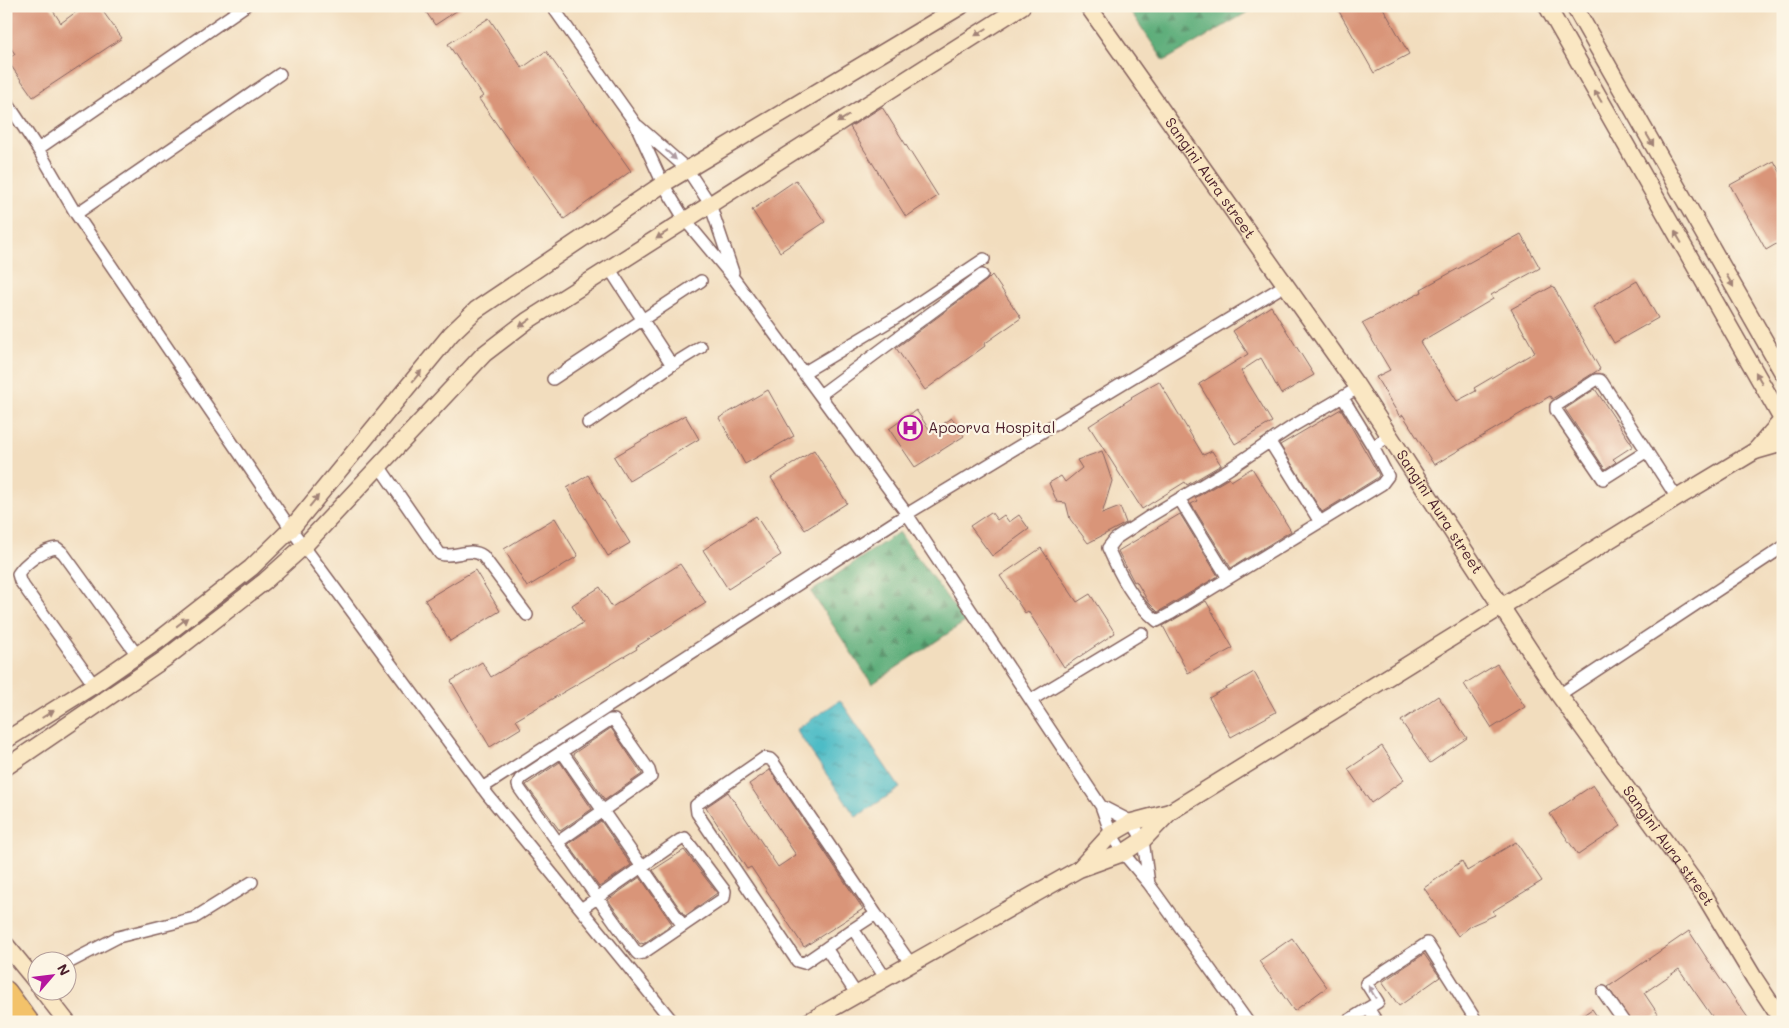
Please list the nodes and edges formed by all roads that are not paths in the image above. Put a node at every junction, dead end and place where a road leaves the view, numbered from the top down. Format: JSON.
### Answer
{"nodes":[{"id":1,"x":245,"y":6,"type":"edge"},
{"id":2,"x":552,"y":6,"type":"edge"},
{"id":3,"x":961,"y":6,"type":"edge"},
{"id":4,"x":1022,"y":6,"type":"edge"},
{"id":5,"x":1088,"y":6,"type":"edge"},
{"id":6,"x":1547,"y":6,"type":"edge"},
{"id":7,"x":1574,"y":6,"type":"edge"},
{"id":8,"x":280,"y":74,"type":"dead end"},
{"id":9,"x":6,"y":101,"type":"edge"},
{"id":10,"x":635,"y":123,"type":"junction"},
{"id":11,"x":38,"y":149,"type":"junction"},
{"id":12,"x":687,"y":170,"type":"junction"},
{"id":13,"x":663,"y":184,"type":"junction"},
{"id":14,"x":710,"y":204,"type":"junction"},
{"id":15,"x":76,"y":214,"type":"junction"},
{"id":16,"x":685,"y":220,"type":"junction"},
{"id":17,"x":984,"y":259,"type":"dead end"},
{"id":18,"x":609,"y":268,"type":"junction"},
{"id":19,"x":982,"y":275,"type":"dead end"},
{"id":20,"x":735,"y":280,"type":"junction"},
{"id":21,"x":701,"y":281,"type":"dead end"},
{"id":22,"x":1285,"y":285,"type":"junction"},
{"id":23,"x":642,"y":319,"type":"junction"},
{"id":24,"x":700,"y":347,"type":"dead end"},
{"id":25,"x":672,"y":366,"type":"junction"},
{"id":26,"x":1783,"y":372,"type":"edge"},
{"id":27,"x":803,"y":373,"type":"junction"},
{"id":28,"x":553,"y":378,"type":"dead end"},
{"id":29,"x":1358,"y":388,"type":"junction"},
{"id":30,"x":820,"y":395,"type":"junction"},
{"id":31,"x":1343,"y":398,"type":"junction"},
{"id":32,"x":1782,"y":420,"type":"edge"},
{"id":33,"x":588,"y":423,"type":"dead end"},
{"id":34,"x":1390,"y":436,"type":"junction"},
{"id":35,"x":1270,"y":442,"type":"junction"},
{"id":36,"x":1783,"y":443,"type":"edge"},
{"id":37,"x":1373,"y":447,"type":"junction"},
{"id":38,"x":1647,"y":451,"type":"junction"},
{"id":39,"x":1754,"y":451,"type":"junction"},
{"id":40,"x":379,"y":466,"type":"junction"},
{"id":41,"x":1677,"y":498,"type":"junction"},
{"id":42,"x":1180,"y":500,"type":"junction"},
{"id":43,"x":908,"y":514,"type":"junction"},
{"id":44,"x":1320,"y":522,"type":"junction"},
{"id":45,"x":291,"y":529,"type":"junction"},
{"id":46,"x":304,"y":546,"type":"junction"},
{"id":47,"x":1783,"y":547,"type":"edge"},
{"id":48,"x":1228,"y":578,"type":"junction"},
{"id":49,"x":1502,"y":606,"type":"junction"},
{"id":50,"x":526,"y":615,"type":"dead end"},
{"id":51,"x":1142,"y":633,"type":"dead end"},
{"id":52,"x":137,"y":655,"type":"junction"},
{"id":53,"x":94,"y":685,"type":"junction"},
{"id":54,"x":1559,"y":695,"type":"junction"},
{"id":55,"x":1031,"y":700,"type":"junction"},
{"id":56,"x":6,"y":740,"type":"edge"},
{"id":57,"x":562,"y":752,"type":"junction"},
{"id":58,"x":6,"y":767,"type":"edge"},
{"id":59,"x":482,"y":788,"type":"junction"},
{"id":60,"x":1101,"y":806,"type":"junction"},
{"id":61,"x":603,"y":812,"type":"junction"},
{"id":62,"x":1170,"y":812,"type":"junction"},
{"id":63,"x":1132,"y":822,"type":"junction"},
{"id":64,"x":1111,"y":834,"type":"junction"},
{"id":65,"x":1143,"y":840,"type":"junction"},
{"id":66,"x":558,"y":842,"type":"junction"},
{"id":67,"x":1123,"y":852,"type":"junction"},
{"id":68,"x":641,"y":867,"type":"junction"},
{"id":69,"x":1079,"y":869,"type":"junction"},
{"id":70,"x":252,"y":882,"type":"dead end"},
{"id":71,"x":1149,"y":884,"type":"junction"},
{"id":72,"x":597,"y":898,"type":"junction"},
{"id":73,"x":581,"y":909,"type":"junction"},
{"id":74,"x":876,"y":914,"type":"junction"},
{"id":75,"x":683,"y":926,"type":"junction"},
{"id":76,"x":853,"y":929,"type":"junction"},
{"id":77,"x":6,"y":945,"type":"edge"},
{"id":78,"x":826,"y":948,"type":"junction"},
{"id":79,"x":78,"y":958,"type":"edge"},
{"id":80,"x":911,"y":964,"type":"junction"},
{"id":81,"x":28,"y":971,"type":"edge"},
{"id":82,"x":886,"y":979,"type":"junction"},
{"id":83,"x":6,"y":992,"type":"edge"},
{"id":84,"x":1604,"y":992,"type":"dead end"},
{"id":85,"x":857,"y":995,"type":"junction"},
{"id":86,"x":51,"y":1000,"type":"edge"},
{"id":87,"x":1368,"y":1008,"type":"junction"},
{"id":88,"x":28,"y":1022,"type":"edge"},
{"id":89,"x":67,"y":1022,"type":"edge"},
{"id":90,"x":673,"y":1022,"type":"edge"},
{"id":91,"x":808,"y":1022,"type":"edge"},
{"id":92,"x":1248,"y":1022,"type":"edge"},
{"id":93,"x":1346,"y":1022,"type":"edge"},
{"id":94,"x":1377,"y":1022,"type":"edge"},
{"id":95,"x":1477,"y":1022,"type":"edge"},
{"id":96,"x":1624,"y":1022,"type":"edge"},
{"id":97,"x":1783,"y":1022,"type":"edge"}],
"edges":[{"from":1,"to":11,"type":"street"},
{"from":2,"to":10,"type":"street"},
{"from":3,"to":12,"type":"street"},
{"from":4,"to":14,"type":"street","one_way":true},
{"from":5,"to":22,"type":"street","name":"Sangini Aura street"},
{"from":32,"to":6,"type":"street","one_way":true},
{"from":7,"to":26,"type":"street","one_way":true},
{"from":8,"to":15,"type":"street"},
{"from":9,"to":11,"type":"street"},
{"from":10,"to":12,"type":"street","one_way":true},
{"from":10,"to":13,"type":"street"},
{"from":11,"to":15,"type":"street"},
{"from":12,"to":13,"type":"street"},
{"from":12,"to":14,"type":"street"},
{"from":13,"to":16,"type":"street"},
{"from":45,"to":13,"type":"street","one_way":true},
{"from":14,"to":16,"type":"street"},
{"from":14,"to":20,"type":"street"},
{"from":15,"to":45,"type":"street"},
{"from":16,"to":18,"type":"street","one_way":true},
{"from":16,"to":20,"type":"street"},
{"from":17,"to":27,"type":"street"},
{"from":18,"to":23,"type":"street"},
{"from":18,"to":40,"type":"street","one_way":true},
{"from":19,"to":30,"type":"street"},
{"from":20,"to":27,"type":"street"},
{"from":21,"to":23,"type":"street"},
{"from":22,"to":29,"type":"street","name":"Sangini Aura street"},
{"from":22,"to":43,"type":"street"},
{"from":23,"to":25,"type":"street"},
{"from":23,"to":28,"type":"street"},
{"from":24,"to":25,"type":"street"},
{"from":25,"to":33,"type":"street"},
{"from":27,"to":30,"type":"street"},
{"from":29,"to":31,"type":"street"},
{"from":29,"to":34,"type":"street","name":"Sangini Aura street"},
{"from":30,"to":43,"type":"street"},
{"from":31,"to":35,"type":"street"},
{"from":31,"to":37,"type":"street"},
{"from":32,"to":39,"type":"street"},
{"from":34,"to":37,"type":"street"},
{"from":34,"to":49,"type":"street","name":"Sangini Aura street"},
{"from":35,"to":42,"type":"street"},
{"from":35,"to":44,"type":"street"},
{"from":36,"to":39,"type":"street"},
{"from":37,"to":44,"type":"street"},
{"from":38,"to":38,"type":"street"},
{"from":38,"to":41,"type":"street"},
{"from":39,"to":41,"type":"street"},
{"from":40,"to":46,"type":"street"},
{"from":40,"to":50,"type":"street"},
{"from":41,"to":49,"type":"street"},
{"from":42,"to":48,"type":"street"},
{"from":42,"to":48,"type":"street"},
{"from":43,"to":55,"type":"street"},
{"from":43,"to":59,"type":"street"},
{"from":44,"to":48,"type":"street"},
{"from":45,"to":46,"type":"street"},
{"from":52,"to":45,"type":"street","one_way":true},
{"from":46,"to":58,"type":"street"},
{"from":46,"to":59,"type":"street"},
{"from":47,"to":54,"type":"street"},
{"from":49,"to":54,"type":"street","name":"Sangini Aura street"},
{"from":49,"to":62,"type":"street"},
{"from":51,"to":55,"type":"street"},
{"from":52,"to":53,"type":"street"},
{"from":52,"to":53,"type":"street"},
{"from":56,"to":53,"type":"street","one_way":true},
{"from":54,"to":97,"type":"street","name":"Sangini Aura street"},
{"from":55,"to":60,"type":"street"},
{"from":57,"to":61,"type":"street"},
{"from":57,"to":61,"type":"street"},
{"from":57,"to":66,"type":"street"},
{"from":59,"to":73,"type":"street"},
{"from":60,"to":63,"type":"street"},
{"from":60,"to":64,"type":"street"},
{"from":61,"to":66,"type":"street"},
{"from":61,"to":68,"type":"street"},
{"from":62,"to":63,"type":"street"},
{"from":62,"to":65,"type":"street"},
{"from":63,"to":64,"type":"street"},
{"from":63,"to":65,"type":"street"},
{"from":64,"to":67,"type":"street"},
{"from":64,"to":69,"type":"street"},
{"from":65,"to":67,"type":"street"},
{"from":65,"to":71,"type":"street"},
{"from":66,"to":72,"type":"street"},
{"from":67,"to":69,"type":"street"},
{"from":67,"to":71,"type":"street"},
{"from":68,"to":72,"type":"street"},
{"from":68,"to":75,"type":"street"},
{"from":68,"to":75,"type":"street"},
{"from":69,"to":80,"type":"street"},
{"from":70,"to":79,"type":"street"},
{"from":71,"to":92,"type":"street"},
{"from":72,"to":73,"type":"street"},
{"from":72,"to":75,"type":"street"},
{"from":73,"to":90,"type":"street"},
{"from":74,"to":76,"type":"street"},
{"from":74,"to":78,"type":"street"},
{"from":74,"to":80,"type":"street"},
{"from":76,"to":78,"type":"street"},
{"from":76,"to":82,"type":"street"},
{"from":77,"to":81,"type":"street"},
{"from":78,"to":85,"type":"street"},
{"from":80,"to":82,"type":"street"},
{"from":82,"to":85,"type":"street"},
{"from":83,"to":88,"type":"highway"},
{"from":84,"to":96,"type":"street"},
{"from":85,"to":91,"type":"street"},
{"from":86,"to":89,"type":"street"},
{"from":87,"to":93,"type":"street"},
{"from":87,"to":94,"type":"street"},
{"from":87,"to":95,"type":"street","one_way":true}]}
